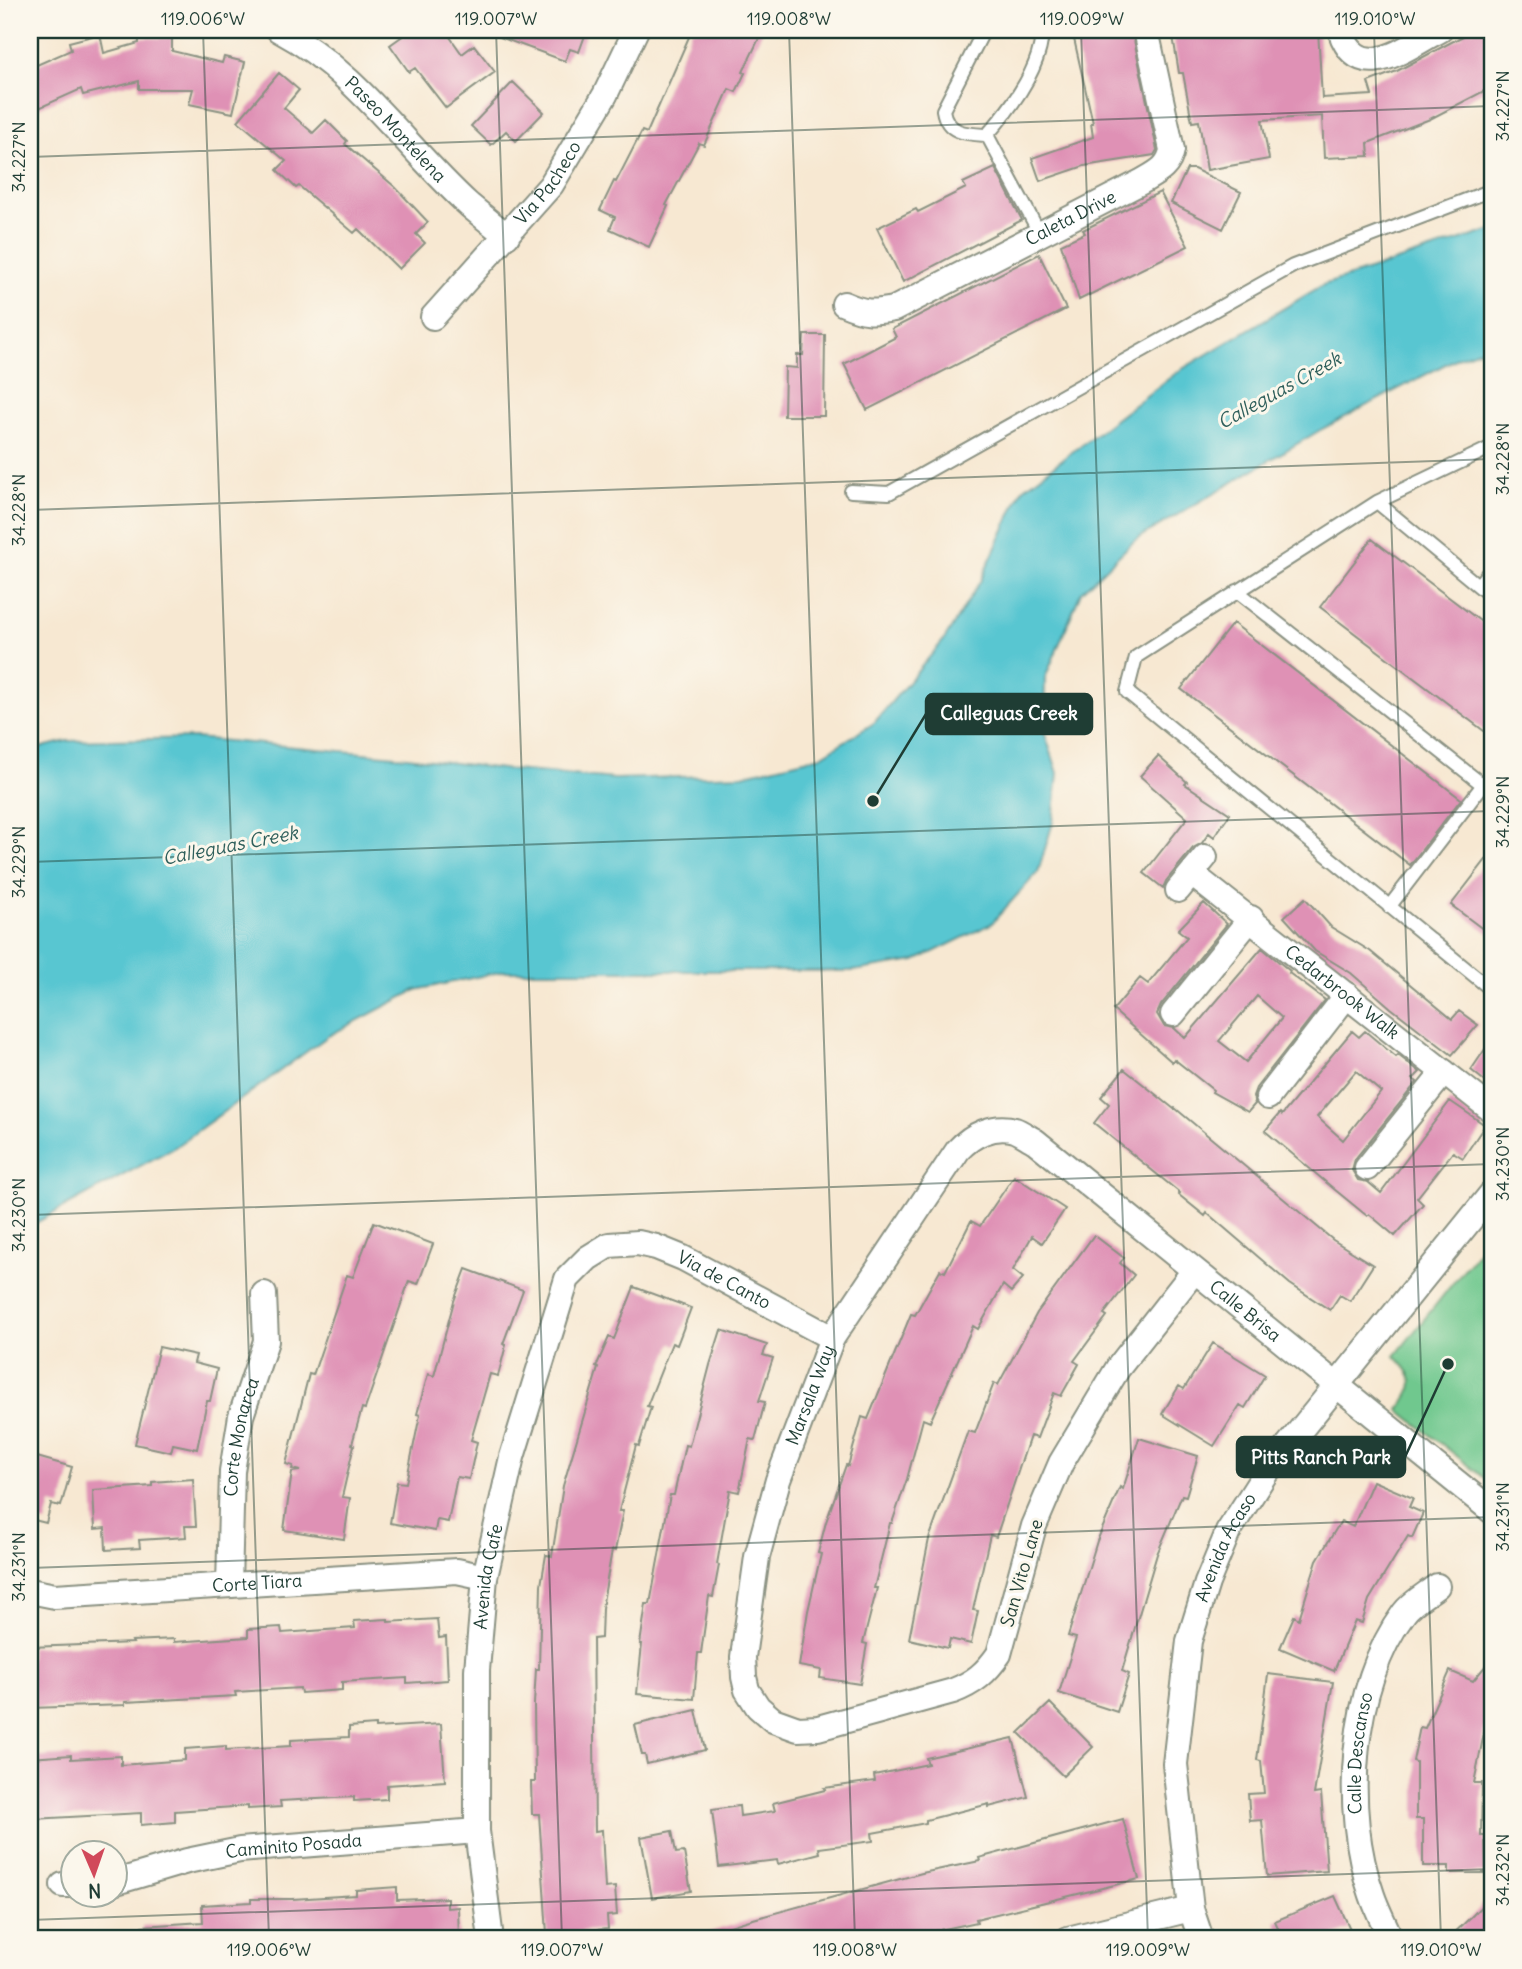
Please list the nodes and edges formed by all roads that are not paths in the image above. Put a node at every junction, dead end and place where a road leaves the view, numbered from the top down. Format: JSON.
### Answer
{"nodes":[{"id":1,"x":279,"y":30,"type":"edge"},
{"id":2,"x":636,"y":30,"type":"edge"},
{"id":3,"x":985,"y":30,"type":"edge"},
{"id":4,"x":1042,"y":30,"type":"edge"},
{"id":5,"x":1146,"y":30,"type":"edge"},
{"id":6,"x":1340,"y":30,"type":"edge"},
{"id":7,"x":1440,"y":30,"type":"edge"},
{"id":8,"x":987,"y":135,"type":"junction"},
{"id":9,"x":1492,"y":190,"type":"edge"},
{"id":10,"x":1040,"y":234,"type":"junction"},
{"id":11,"x":508,"y":236,"type":"junction"},
{"id":12,"x":844,"y":304,"type":"dead end"},
{"id":13,"x":433,"y":317,"type":"dead end"},
{"id":14,"x":1492,"y":447,"type":"edge"},
{"id":15,"x":852,"y":491,"type":"dead end"},
{"id":16,"x":1377,"y":502,"type":"junction"},
{"id":17,"x":1492,"y":568,"type":"edge"},
{"id":18,"x":1478,"y":586,"type":"junction"},
{"id":19,"x":1237,"y":591,"type":"junction"},
{"id":20,"x":1492,"y":597,"type":"edge"},
{"id":21,"x":1492,"y":773,"type":"edge"},
{"id":22,"x":1483,"y":785,"type":"junction"},
{"id":23,"x":1192,"y":873,"type":"dead end"},
{"id":24,"x":1390,"y":907,"type":"junction"},
{"id":25,"x":1251,"y":918,"type":"junction"},
{"id":26,"x":1492,"y":990,"type":"edge"},
{"id":27,"x":1347,"y":995,"type":"junction"},
{"id":28,"x":1173,"y":1014,"type":"dead end"},
{"id":29,"x":1444,"y":1072,"type":"junction"},
{"id":30,"x":1268,"y":1097,"type":"dead end"},
{"id":31,"x":1492,"y":1111,"type":"edge"},
{"id":32,"x":989,"y":1130,"type":"joint"},
{"id":33,"x":1367,"y":1168,"type":"dead end"},
{"id":34,"x":1492,"y":1193,"type":"edge"},
{"id":35,"x":609,"y":1245,"type":"joint"},
{"id":36,"x":1195,"y":1271,"type":"junction"},
{"id":37,"x":264,"y":1294,"type":"dead end"},
{"id":38,"x":832,"y":1338,"type":"junction"},
{"id":39,"x":1338,"y":1386,"type":"junction"},
{"id":40,"x":1492,"y":1511,"type":"edge"},
{"id":41,"x":485,"y":1577,"type":"junction"},
{"id":42,"x":229,"y":1585,"type":"junction"},
{"id":43,"x":1437,"y":1586,"type":"dead end"},
{"id":44,"x":30,"y":1591,"type":"edge"},
{"id":45,"x":758,"y":1707,"type":"joint"},
{"id":46,"x":477,"y":1831,"type":"junction"},
{"id":47,"x":130,"y":1878,"type":"edge"},
{"id":48,"x":1191,"y":1909,"type":"junction"},
{"id":49,"x":492,"y":1939,"type":"edge"},
{"id":50,"x":1068,"y":1939,"type":"edge"},
{"id":51,"x":1202,"y":1939,"type":"edge"},
{"id":52,"x":1391,"y":1939,"type":"edge"}],
"edges":[{"from":1,"to":11,"type":"street","name":"Paseo Montelena"},
{"from":2,"to":11,"type":"street","name":"Via Pacheco"},
{"from":3,"to":8,"type":"lane"},
{"from":4,"to":8,"type":"lane"},
{"from":5,"to":10,"type":"street","name":"Caleta Drive"},
{"from":6,"to":7,"type":"street"},
{"from":8,"to":10,"type":"lane"},
{"from":9,"to":15,"type":"lane"},
{"from":10,"to":12,"type":"street","name":"Caleta Drive"},
{"from":11,"to":13,"type":"street","name":"Via Pacheco"},
{"from":14,"to":16,"type":"lane"},
{"from":16,"to":18,"type":"lane"},
{"from":16,"to":19,"type":"lane"},
{"from":17,"to":18,"type":"lane"},
{"from":18,"to":20,"type":"lane"},
{"from":19,"to":22,"type":"lane"},
{"from":19,"to":24,"type":"lane"},
{"from":21,"to":22,"type":"lane"},
{"from":22,"to":24,"type":"lane"},
{"from":23,"to":25,"type":"street","name":"Cedarbrook Walk"},
{"from":24,"to":26,"type":"lane"},
{"from":25,"to":27,"type":"street","name":"Cedarbrook Walk"},
{"from":25,"to":28,"type":"street"},
{"from":27,"to":29,"type":"street","name":"Cedarbrook Walk"},
{"from":27,"to":30,"type":"street"},
{"from":29,"to":31,"type":"street","name":"Cedarbrook Walk"},
{"from":29,"to":33,"type":"street"},
{"from":32,"to":36,"type":"street","name":"Calle Brisa"},
{"from":32,"to":38,"type":"street","name":"Marsala Way"},
{"from":34,"to":39,"type":"street","name":"Avenida Acaso"},
{"from":35,"to":38,"type":"street","name":"Via de Canto"},
{"from":35,"to":41,"type":"street","name":"Avenida Cafe"},
{"from":36,"to":39,"type":"street","name":"Calle Brisa"},
{"from":36,"to":45,"type":"street","name":"San Vito Lane"},
{"from":37,"to":42,"type":"street","name":"Corte Monarca"},
{"from":38,"to":45,"type":"street","name":"Marsala Way"},
{"from":39,"to":40,"type":"street","name":"Calle Brisa"},
{"from":39,"to":48,"type":"street","name":"Avenida Acaso"},
{"from":41,"to":42,"type":"street","name":"Corte Tiara"},
{"from":41,"to":46,"type":"street","name":"Avenida Cafe"},
{"from":42,"to":44,"type":"street","name":"Corte Tiara"},
{"from":43,"to":52,"type":"street","name":"Calle Descanso"},
{"from":46,"to":47,"type":"street","name":"Caminito Posada"},
{"from":46,"to":49,"type":"street","name":"Avenida Cafe"},
{"from":48,"to":50,"type":"street"},
{"from":48,"to":51,"type":"street","name":"Avenida Acaso"}]}
